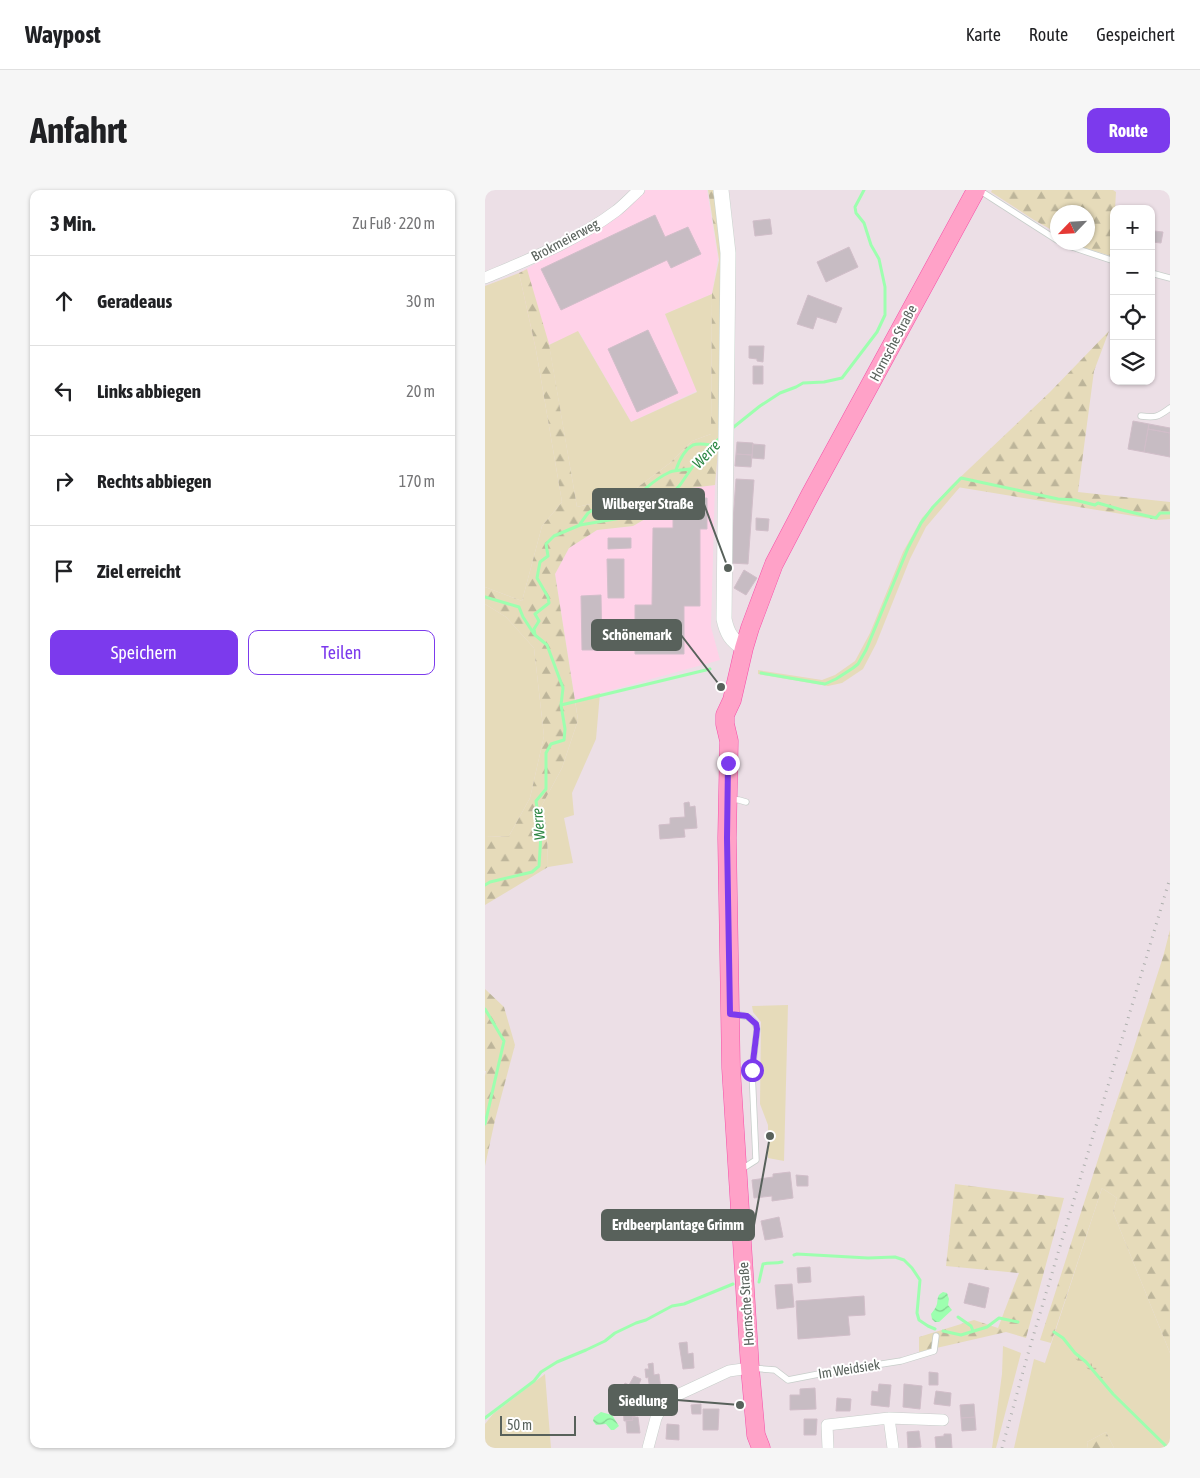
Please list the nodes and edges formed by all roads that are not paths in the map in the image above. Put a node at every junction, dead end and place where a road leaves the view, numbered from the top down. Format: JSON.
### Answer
{"nodes":[{"id":1,"x":639,"y":190,"type":"edge"},
{"id":2,"x":721,"y":190,"type":"edge"},
{"id":3,"x":975,"y":190,"type":"edge"},
{"id":4,"x":979,"y":190,"type":"edge"},
{"id":5,"x":1050,"y":236,"type":"edge"},
{"id":6,"x":1081,"y":250,"type":"edge"},
{"id":7,"x":1110,"y":260,"type":"edge"},
{"id":8,"x":1155,"y":274,"type":"edge"},
{"id":9,"x":485,"y":278,"type":"edge"},
{"id":10,"x":1170,"y":278,"type":"edge"},
{"id":11,"x":1170,"y":408,"type":"edge"},
{"id":12,"x":1141,"y":416,"type":"dead end"},
{"id":13,"x":744,"y":648,"type":"junction"},
{"id":14,"x":728,"y":799,"type":"junction"},
{"id":15,"x":746,"y":802,"type":"dead end"},
{"id":16,"x":730,"y":1014,"type":"junction"},
{"id":17,"x":737,"y":1167,"type":"junction"},
{"id":18,"x":936,"y":1336,"type":"dead end"},
{"id":19,"x":750,"y":1368,"type":"junction"},
{"id":20,"x":889,"y":1418,"type":"junction"},
{"id":21,"x":943,"y":1420,"type":"dead end"},
{"id":22,"x":757,"y":1444,"type":"edge"},
{"id":23,"x":648,"y":1448,"type":"edge"},
{"id":24,"x":828,"y":1448,"type":"edge"},
{"id":25,"x":893,"y":1448,"type":"edge"}],
"edges":[{"from":1,"to":9,"type":"street","name":"Brokmeierweg"},
{"from":2,"to":13,"type":"street"},
{"from":3,"to":13,"type":"main road","name":"Hornsche Straße"},
{"from":4,"to":5,"type":"lane"},
{"from":6,"to":7,"type":"lane"},
{"from":8,"to":10,"type":"lane"},
{"from":11,"to":12,"type":"lane"},
{"from":13,"to":14,"type":"main road","name":"Hornsche Straße"},
{"from":14,"to":15,"type":"lane"},
{"from":14,"to":16,"type":"main road","name":"Hornsche Straße"},
{"from":16,"to":17,"type":"main road","name":"Hornsche Straße"},
{"from":16,"to":17,"type":"lane"},
{"from":17,"to":19,"type":"main road","name":"Hornsche Straße"},
{"from":18,"to":19,"type":"lane","name":"Im Weidsiek"},
{"from":19,"to":22,"type":"main road","name":"Hornsche Straße"},
{"from":19,"to":23,"type":"street"},
{"from":20,"to":21,"type":"street"},
{"from":20,"to":24,"type":"street"},
{"from":20,"to":25,"type":"street"}]}
